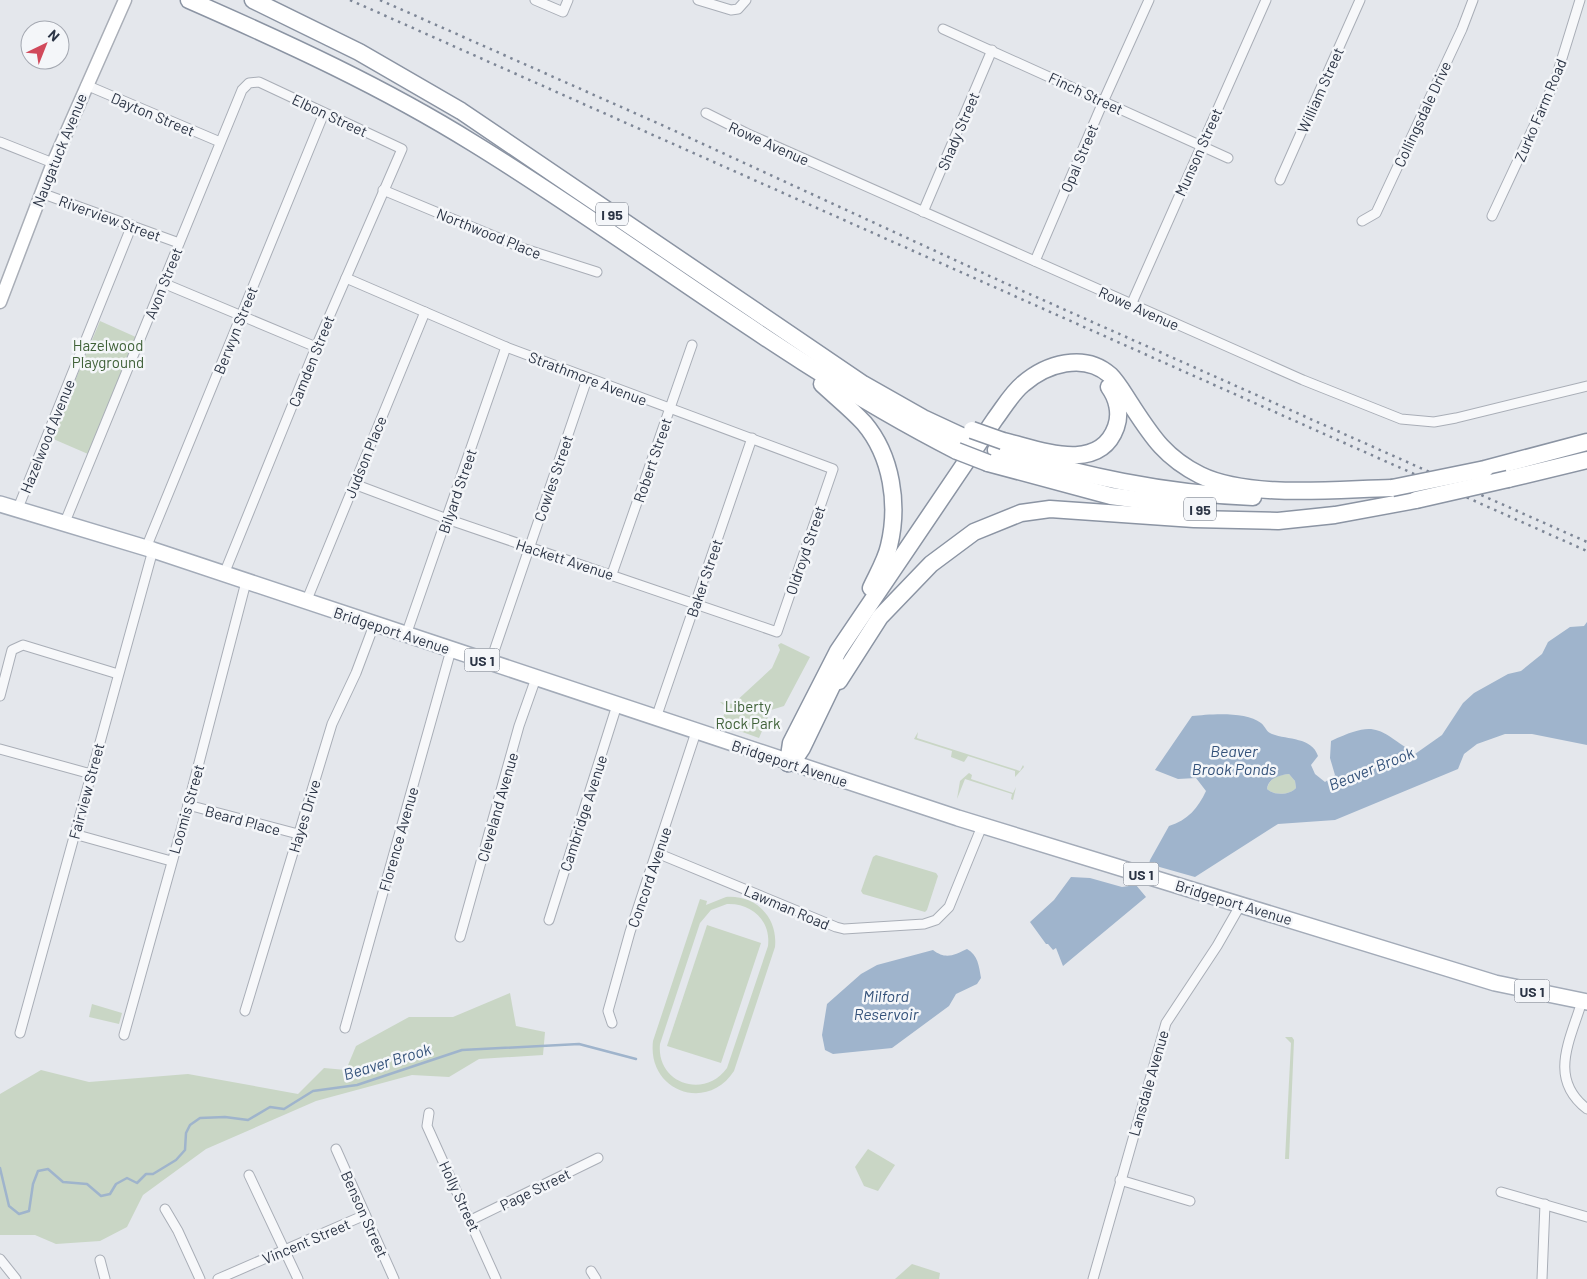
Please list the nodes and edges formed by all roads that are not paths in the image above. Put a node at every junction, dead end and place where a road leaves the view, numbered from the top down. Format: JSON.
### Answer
{"nodes":[{"id":1,"x":125,"y":0,"type":"edge"},
{"id":2,"x":190,"y":0,"type":"edge"},
{"id":3,"x":252,"y":0,"type":"edge"},
{"id":4,"x":535,"y":0,"type":"edge"},
{"id":5,"x":568,"y":0,"type":"edge"},
{"id":6,"x":698,"y":0,"type":"edge"},
{"id":7,"x":746,"y":0,"type":"edge"},
{"id":8,"x":1149,"y":0,"type":"edge"},
{"id":9,"x":1266,"y":0,"type":"edge"},
{"id":10,"x":1360,"y":0,"type":"edge"},
{"id":11,"x":1473,"y":0,"type":"edge"},
{"id":12,"x":1580,"y":0,"type":"edge"},
{"id":13,"x":943,"y":30,"type":"dead end"},
{"id":14,"x":992,"y":50,"type":"junction"},
{"id":15,"x":259,"y":82,"type":"joint"},
{"id":16,"x":86,"y":85,"type":"junction"},
{"id":17,"x":1103,"y":102,"type":"junction"},
{"id":18,"x":706,"y":112,"type":"dead end"},
{"id":19,"x":324,"y":113,"type":"junction"},
{"id":20,"x":0,"y":142,"type":"edge"},
{"id":21,"x":220,"y":142,"type":"junction"},
{"id":22,"x":1201,"y":146,"type":"junction"},
{"id":23,"x":402,"y":148,"type":"joint"},
{"id":24,"x":1228,"y":158,"type":"dead end"},
{"id":25,"x":53,"y":163,"type":"junction"},
{"id":26,"x":1280,"y":180,"type":"dead end"},
{"id":27,"x":383,"y":190,"type":"junction"},
{"id":28,"x":41,"y":194,"type":"junction"},
{"id":29,"x":923,"y":212,"type":"junction"},
{"id":30,"x":1492,"y":216,"type":"dead end"},
{"id":31,"x":1362,"y":221,"type":"dead end"},
{"id":32,"x":132,"y":225,"type":"junction"},
{"id":33,"x":179,"y":243,"type":"junction"},
{"id":34,"x":1035,"y":262,"type":"junction"},
{"id":35,"x":597,"y":272,"type":"dead end"},
{"id":36,"x":346,"y":278,"type":"junction"},
{"id":37,"x":163,"y":283,"type":"junction"},
{"id":38,"x":0,"y":302,"type":"edge"},
{"id":39,"x":1131,"y":305,"type":"junction"},
{"id":40,"x":424,"y":312,"type":"junction"},
{"id":41,"x":241,"y":316,"type":"junction"},
{"id":42,"x":692,"y":345,"type":"dead end"},
{"id":43,"x":506,"y":347,"type":"junction"},
{"id":44,"x":316,"y":348,"type":"junction"},
{"id":45,"x":783,"y":349,"type":"junction"},
{"id":46,"x":587,"y":378,"type":"junction"},
{"id":47,"x":1587,"y":386,"type":"edge"},
{"id":48,"x":670,"y":409,"type":"junction"},
{"id":49,"x":1587,"y":434,"type":"edge"},
{"id":50,"x":752,"y":438,"type":"junction"},
{"id":51,"x":965,"y":440,"type":"junction"},
{"id":52,"x":1587,"y":442,"type":"edge"},
{"id":53,"x":996,"y":451,"type":"junction"},
{"id":54,"x":1587,"y":460,"type":"edge"},
{"id":55,"x":833,"y":469,"type":"joint"},
{"id":56,"x":1587,"y":470,"type":"edge"},
{"id":57,"x":1514,"y":472,"type":"junction"},
{"id":58,"x":354,"y":484,"type":"junction"},
{"id":59,"x":1392,"y":488,"type":"junction"},
{"id":60,"x":1416,"y":500,"type":"junction"},
{"id":61,"x":0,"y":504,"type":"edge"},
{"id":62,"x":18,"y":508,"type":"junction"},
{"id":63,"x":447,"y":519,"type":"junction"},
{"id":64,"x":65,"y":522,"type":"junction"},
{"id":65,"x":529,"y":546,"type":"junction"},
{"id":66,"x":150,"y":549,"type":"junction"},
{"id":67,"x":224,"y":574,"type":"junction"},
{"id":68,"x":612,"y":574,"type":"junction"},
{"id":69,"x":246,"y":582,"type":"junction"},
{"id":70,"x":306,"y":602,"type":"junction"},
{"id":71,"x":696,"y":603,"type":"junction"},
{"id":72,"x":374,"y":625,"type":"junction"},
{"id":73,"x":777,"y":632,"type":"joint"},
{"id":74,"x":406,"y":635,"type":"junction"},
{"id":75,"x":451,"y":650,"type":"junction"},
{"id":76,"x":838,"y":651,"type":"junction"},
{"id":77,"x":490,"y":663,"type":"junction"},
{"id":78,"x":118,"y":674,"type":"junction"},
{"id":79,"x":536,"y":678,"type":"junction"},
{"id":80,"x":0,"y":696,"type":"edge"},
{"id":81,"x":827,"y":700,"type":"junction"},
{"id":82,"x":617,"y":705,"type":"junction"},
{"id":83,"x":656,"y":718,"type":"junction"},
{"id":84,"x":696,"y":732,"type":"junction"},
{"id":85,"x":0,"y":749,"type":"edge"},
{"id":86,"x":788,"y":763,"type":"junction"},
{"id":87,"x":91,"y":774,"type":"junction"},
{"id":88,"x":188,"y":805,"type":"junction"},
{"id":89,"x":982,"y":826,"type":"junction"},
{"id":90,"x":74,"y":834,"type":"junction"},
{"id":91,"x":298,"y":834,"type":"junction"},
{"id":92,"x":657,"y":853,"type":"junction"},
{"id":93,"x":171,"y":861,"type":"junction"},
{"id":94,"x":1241,"y":904,"type":"junction"},
{"id":95,"x":549,"y":920,"type":"dead end"},
{"id":96,"x":460,"y":937,"type":"dead end"},
{"id":97,"x":1584,"y":1001,"type":"edge"},
{"id":98,"x":245,"y":1011,"type":"dead end"},
{"id":99,"x":612,"y":1023,"type":"dead end"},
{"id":100,"x":345,"y":1028,"type":"dead end"},
{"id":101,"x":20,"y":1034,"type":"dead end"},
{"id":102,"x":124,"y":1035,"type":"dead end"},
{"id":103,"x":1587,"y":1109,"type":"edge"},
{"id":104,"x":429,"y":1113,"type":"dead end"},
{"id":105,"x":336,"y":1149,"type":"dead end"},
{"id":106,"x":598,"y":1158,"type":"dead end"},
{"id":107,"x":249,"y":1174,"type":"dead end"},
{"id":108,"x":1120,"y":1180,"type":"junction"},
{"id":109,"x":1501,"y":1192,"type":"dead end"},
{"id":110,"x":1190,"y":1201,"type":"dead end"},
{"id":111,"x":1545,"y":1204,"type":"junction"},
{"id":112,"x":165,"y":1209,"type":"dead end"},
{"id":113,"x":365,"y":1215,"type":"junction"},
{"id":114,"x":1587,"y":1217,"type":"edge"},
{"id":115,"x":471,"y":1220,"type":"junction"},
{"id":116,"x":285,"y":1249,"type":"junction"},
{"id":117,"x":0,"y":1259,"type":"edge"},
{"id":118,"x":100,"y":1260,"type":"dead end"},
{"id":119,"x":16,"y":1279,"type":"edge"},
{"id":120,"x":106,"y":1279,"type":"edge"},
{"id":121,"x":200,"y":1279,"type":"edge"},
{"id":122,"x":218,"y":1279,"type":"edge"},
{"id":123,"x":298,"y":1279,"type":"edge"},
{"id":124,"x":394,"y":1279,"type":"edge"},
{"id":125,"x":496,"y":1279,"type":"edge"},
{"id":126,"x":1093,"y":1279,"type":"edge"},
{"id":127,"x":1542,"y":1279,"type":"edge"}],
"edges":[{"from":1,"to":16,"type":"main road","name":"Naugatuck Avenue"},
{"from":2,"to":45,"type":"highway","number":"I 95"},
{"from":3,"to":51,"type":"highway","number":"I 95"},
{"from":4,"to":5,"type":"street"},
{"from":6,"to":7,"type":"street"},
{"from":8,"to":17,"type":"street","name":"Opal Street"},
{"from":9,"to":22,"type":"street","name":"Munson Street"},
{"from":10,"to":26,"type":"street","name":"William Street"},
{"from":11,"to":31,"type":"street","name":"Collingsdale Drive"},
{"from":12,"to":30,"type":"street","name":"Zurko Farm Road"},
{"from":13,"to":14,"type":"street","name":"Finch Street"},
{"from":14,"to":17,"type":"street","name":"Finch Street"},
{"from":14,"to":29,"type":"street","name":"Shady Street"},
{"from":15,"to":19,"type":"street","name":"Elbon Street"},
{"from":15,"to":21,"type":"street","name":"Avon Street"},
{"from":16,"to":21,"type":"street","name":"Dayton Street"},
{"from":16,"to":25,"type":"main road","name":"Naugatuck Avenue"},
{"from":17,"to":22,"type":"street","name":"Finch Street"},
{"from":17,"to":34,"type":"street","name":"Opal Street"},
{"from":18,"to":29,"type":"street","name":"Rowe Avenue"},
{"from":19,"to":23,"type":"street","name":"Elbon Street"},
{"from":19,"to":41,"type":"street","name":"Berwyn Street"},
{"from":20,"to":25,"type":"street"},
{"from":21,"to":33,"type":"street","name":"Avon Street"},
{"from":22,"to":24,"type":"street","name":"Finch Street"},
{"from":22,"to":39,"type":"street","name":"Munson Street"},
{"from":23,"to":27,"type":"street","name":"Camden Street"},
{"from":25,"to":28,"type":"main road","name":"Naugatuck Avenue"},
{"from":27,"to":35,"type":"street","name":"Northwood Place"},
{"from":27,"to":36,"type":"street","name":"Camden Street"},
{"from":28,"to":32,"type":"street","name":"Riverview Street"},
{"from":28,"to":38,"type":"main road","name":"Naugatuck Avenue"},
{"from":29,"to":34,"type":"street","name":"Rowe Avenue"},
{"from":32,"to":33,"type":"street","name":"Riverview Street"},
{"from":32,"to":62,"type":"street","name":"Hazelwood Avenue"},
{"from":33,"to":37,"type":"street","name":"Avon Street"},
{"from":34,"to":39,"type":"street","name":"Rowe Avenue"},
{"from":36,"to":40,"type":"street","name":"Strathmore Avenue"},
{"from":36,"to":44,"type":"street","name":"Camden Street"},
{"from":37,"to":41,"type":"street"},
{"from":37,"to":64,"type":"street","name":"Avon Street"},
{"from":39,"to":47,"type":"street","name":"Rowe Avenue"},
{"from":40,"to":43,"type":"street","name":"Strathmore Avenue"},
{"from":40,"to":58,"type":"street","name":"Judson Place"},
{"from":41,"to":44,"type":"street"},
{"from":41,"to":66,"type":"street","name":"Berwyn Street"},
{"from":42,"to":48,"type":"street","name":"Robert Street"},
{"from":43,"to":46,"type":"street","name":"Strathmore Avenue"},
{"from":43,"to":63,"type":"street","name":"Bilyard Street"},
{"from":44,"to":67,"type":"street","name":"Camden Street"},
{"from":45,"to":51,"type":"highway","number":"I 95"},
{"from":45,"to":76,"type":"highway"},
{"from":46,"to":48,"type":"street","name":"Strathmore Avenue"},
{"from":46,"to":65,"type":"street","name":"Cowles Street"},
{"from":48,"to":50,"type":"street","name":"Strathmore Avenue"},
{"from":48,"to":68,"type":"street","name":"Robert Street"},
{"from":49,"to":57,"type":"highway"},
{"from":50,"to":55,"type":"street","name":"Strathmore Avenue"},
{"from":50,"to":71,"type":"street","name":"Baker Street"},
{"from":51,"to":53,"type":"highway","number":"I 95"},
{"from":52,"to":57,"type":"highway","number":"I 95"},
{"from":53,"to":59,"type":"highway","number":"I 95"},
{"from":53,"to":60,"type":"highway","number":"I 95"},
{"from":53,"to":81,"type":"highway"},
{"from":54,"to":57,"type":"highway","number":"I 95"},
{"from":55,"to":73,"type":"street","name":"Oldroyd Street"},
{"from":56,"to":57,"type":"highway"},
{"from":57,"to":59,"type":"highway","number":"I 95","bridge":true},
{"from":57,"to":60,"type":"highway","number":"I 95","bridge":true},
{"from":58,"to":63,"type":"street","name":"Hackett Avenue"},
{"from":58,"to":70,"type":"street","name":"Judson Place"},
{"from":59,"to":76,"type":"highway"},
{"from":60,"to":81,"type":"highway"},
{"from":61,"to":62,"type":"main road","name":"Bridgeport Avenue","number":"US 1"},
{"from":62,"to":64,"type":"main road","name":"Bridgeport Avenue","number":"US 1"},
{"from":63,"to":65,"type":"street","name":"Hackett Avenue"},
{"from":63,"to":74,"type":"street","name":"Bilyard Street"},
{"from":64,"to":66,"type":"main road","name":"Bridgeport Avenue","number":"US 1"},
{"from":65,"to":68,"type":"street","name":"Hackett Avenue"},
{"from":65,"to":77,"type":"street","name":"Cowles Street"},
{"from":66,"to":67,"type":"main road","name":"Bridgeport Avenue","number":"US 1"},
{"from":66,"to":78,"type":"street","name":"Fairview Street"},
{"from":67,"to":69,"type":"main road","name":"Bridgeport Avenue","number":"US 1"},
{"from":68,"to":71,"type":"street","name":"Hackett Avenue"},
{"from":69,"to":70,"type":"main road","name":"Bridgeport Avenue","number":"US 1"},
{"from":69,"to":88,"type":"street","name":"Loomis Street"},
{"from":70,"to":72,"type":"main road","name":"Bridgeport Avenue","number":"US 1"},
{"from":71,"to":73,"type":"street","name":"Hackett Avenue"},
{"from":71,"to":83,"type":"street","name":"Baker Street"},
{"from":72,"to":74,"type":"main road","name":"Bridgeport Avenue","number":"US 1"},
{"from":72,"to":91,"type":"street","name":"Hayes Drive"},
{"from":74,"to":75,"type":"main road","name":"Bridgeport Avenue","number":"US 1"},
{"from":75,"to":77,"type":"main road","name":"Bridgeport Avenue","number":"US 1"},
{"from":75,"to":100,"type":"street","name":"Florence Avenue"},
{"from":76,"to":86,"type":"highway"},
{"from":77,"to":79,"type":"main road","name":"Bridgeport Avenue","number":"US 1"},
{"from":78,"to":80,"type":"street"},
{"from":78,"to":87,"type":"street","name":"Fairview Street"},
{"from":79,"to":82,"type":"main road","name":"Bridgeport Avenue","number":"US 1"},
{"from":79,"to":96,"type":"street","name":"Cleveland Avenue"},
{"from":81,"to":86,"type":"highway"},
{"from":82,"to":83,"type":"main road","name":"Bridgeport Avenue","number":"US 1"},
{"from":82,"to":95,"type":"street","name":"Cambridge Avenue"},
{"from":83,"to":84,"type":"main road","name":"Bridgeport Avenue","number":"US 1"},
{"from":84,"to":86,"type":"main road","name":"Bridgeport Avenue","number":"US 1"},
{"from":84,"to":92,"type":"street","name":"Concord Avenue"},
{"from":85,"to":87,"type":"street"},
{"from":86,"to":89,"type":"main road","name":"Bridgeport Avenue","number":"US 1"},
{"from":87,"to":90,"type":"street","name":"Fairview Street"},
{"from":88,"to":91,"type":"street","name":"Beard Place"},
{"from":88,"to":93,"type":"street","name":"Loomis Street"},
{"from":89,"to":92,"type":"street","name":"Lawman Road"},
{"from":89,"to":94,"type":"main road","name":"Bridgeport Avenue","number":"US 1"},
{"from":90,"to":93,"type":"street"},
{"from":90,"to":101,"type":"street","name":"Fairview Street"},
{"from":91,"to":98,"type":"street","name":"Hayes Drive"},
{"from":92,"to":99,"type":"street","name":"Concord Avenue"},
{"from":93,"to":102,"type":"street","name":"Loomis Street"},
{"from":94,"to":97,"type":"main road","name":"Bridgeport Avenue","number":"US 1"},
{"from":94,"to":108,"type":"street","name":"Lansdale Avenue"},
{"from":97,"to":103,"type":"street"},
{"from":104,"to":115,"type":"street","name":"Holly Street"},
{"from":105,"to":113,"type":"street","name":"Benson Street"},
{"from":106,"to":115,"type":"street","name":"Page Street"},
{"from":107,"to":116,"type":"street"},
{"from":108,"to":110,"type":"street"},
{"from":108,"to":126,"type":"street","name":"Lansdale Avenue"},
{"from":109,"to":111,"type":"street"},
{"from":111,"to":114,"type":"street"},
{"from":111,"to":127,"type":"street"},
{"from":112,"to":121,"type":"street"},
{"from":113,"to":116,"type":"street","name":"Vincent Street"},
{"from":113,"to":124,"type":"street","name":"Benson Street"},
{"from":115,"to":125,"type":"street","name":"Holly Street"},
{"from":116,"to":122,"type":"street","name":"Vincent Street"},
{"from":116,"to":123,"type":"street"},
{"from":117,"to":119,"type":"street"},
{"from":118,"to":120,"type":"street"}]}
